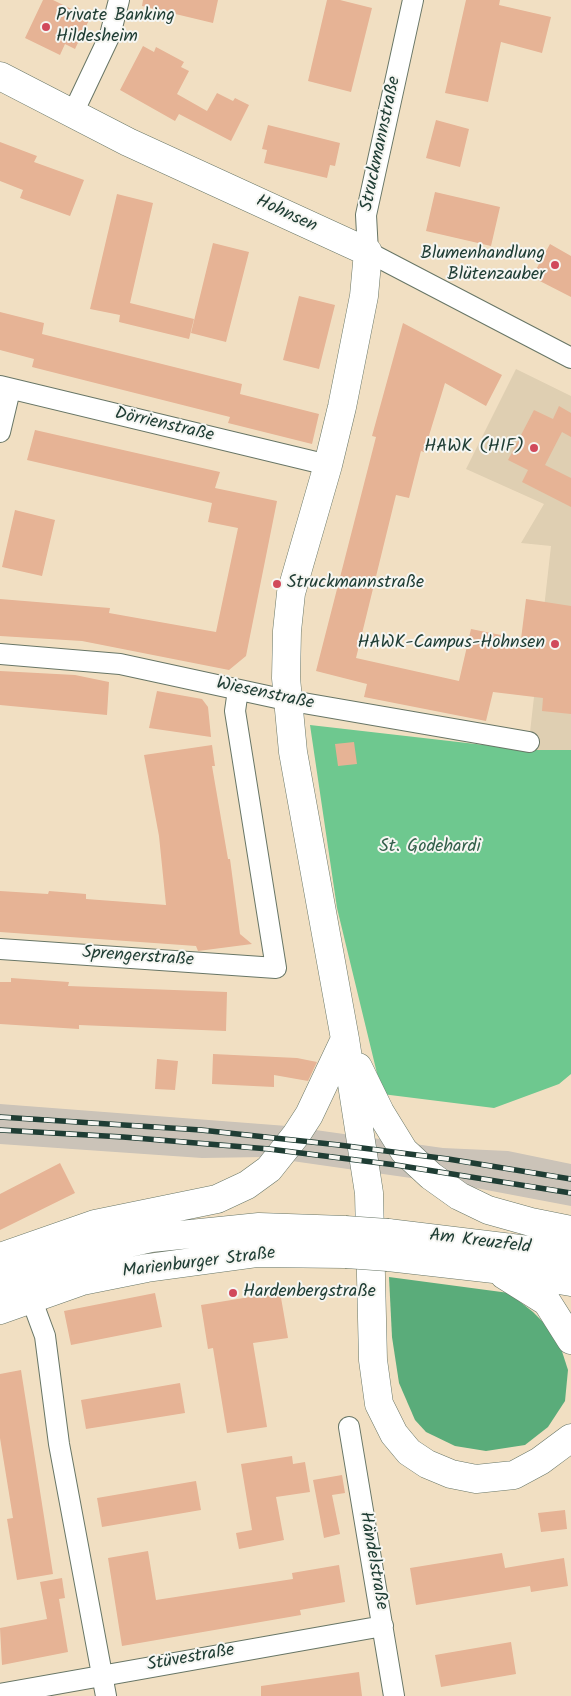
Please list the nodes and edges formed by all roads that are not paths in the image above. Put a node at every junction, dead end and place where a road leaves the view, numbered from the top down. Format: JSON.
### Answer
{"nodes":[{"id":1,"x":119,"y":0,"type":"edge"},
{"id":2,"x":413,"y":0,"type":"edge"},
{"id":3,"x":0,"y":76,"type":"edge"},
{"id":4,"x":73,"y":113,"type":"junction"},
{"id":5,"x":368,"y":252,"type":"junction"},
{"id":6,"x":571,"y":358,"type":"edge"},
{"id":7,"x":5,"y":388,"type":"edge"},
{"id":8,"x":0,"y":432,"type":"edge"},
{"id":9,"x":328,"y":465,"type":"junction"},
{"id":10,"x":0,"y":654,"type":"edge"},
{"id":11,"x":238,"y":690,"type":"junction"},
{"id":12,"x":286,"y":700,"type":"junction"},
{"id":13,"x":529,"y":742,"type":"dead end"},
{"id":14,"x":0,"y":949,"type":"edge"},
{"id":15,"x":345,"y":1039,"type":"junction"},
{"id":16,"x":571,"y":1230,"type":"edge"},
{"id":17,"x":346,"y":1242,"type":"junction"},
{"id":18,"x":388,"y":1245,"type":"junction"},
{"id":19,"x":571,"y":1255,"type":"edge"},
{"id":20,"x":0,"y":1257,"type":"edge"},
{"id":21,"x":494,"y":1269,"type":"junction"},
{"id":22,"x":0,"y":1282,"type":"edge"},
{"id":23,"x":571,"y":1282,"type":"edge"},
{"id":24,"x":31,"y":1298,"type":"junction"},
{"id":25,"x":0,"y":1310,"type":"edge"},
{"id":26,"x":571,"y":1340,"type":"edge"},
{"id":27,"x":571,"y":1418,"type":"edge"},
{"id":28,"x":349,"y":1427,"type":"dead end"},
{"id":29,"x":566,"y":1441,"type":"edge"},
{"id":30,"x":382,"y":1626,"type":"junction"},
{"id":31,"x":103,"y":1675,"type":"junction"},
{"id":32,"x":0,"y":1694,"type":"edge"},
{"id":33,"x":106,"y":1696,"type":"edge"},
{"id":34,"x":394,"y":1696,"type":"edge"}],
"edges":[{"from":1,"to":4,"type":"street"},
{"from":2,"to":5,"type":"street","name":"Struckmannstraße"},
{"from":3,"to":4,"type":"main road","name":"Hohnsen"},
{"from":4,"to":5,"type":"main road","name":"Hohnsen"},
{"from":5,"to":6,"type":"street","name":"Hohnsen"},
{"from":5,"to":9,"type":"main road","name":"Struckmannstraße"},
{"from":7,"to":8,"type":"street"},
{"from":7,"to":9,"type":"street","name":"Dörrienstraße"},
{"from":9,"to":12,"type":"main road","name":"Struckmannstraße"},
{"from":10,"to":11,"type":"street","name":"Wiesenstraße"},
{"from":11,"to":12,"type":"street","name":"Wiesenstraße"},
{"from":11,"to":14,"type":"street","name":"Sprengerstraße"},
{"from":12,"to":13,"type":"street","name":"Wiesenstraße"},
{"from":12,"to":15,"type":"main road","name":"Struckmannstraße"},
{"from":15,"to":16,"type":"main road"},
{"from":15,"to":20,"type":"main road"},
{"from":15,"to":29,"type":"main road"},
{"from":17,"to":18,"type":"main road","name":"Marienburger Straße","bridge":true},
{"from":17,"to":22,"type":"main road","name":"Marienburger Straße"},
{"from":17,"to":24,"type":"main road","name":"Marienburger Straße"},
{"from":18,"to":19,"type":"main road","name":"Am Kreuzfeld"},
{"from":18,"to":21,"type":"main road","name":"Marienburger Straße"},
{"from":21,"to":23,"type":"main road","name":"Am Kreuzfeld"},
{"from":21,"to":26,"type":"main road"},
{"from":24,"to":25,"type":"main road","name":"Marienburger Straße"},
{"from":24,"to":31,"type":"street"},
{"from":27,"to":29,"type":"main road"},
{"from":28,"to":30,"type":"street","name":"Händelstraße"},
{"from":30,"to":31,"type":"street","name":"Stüvestraße"},
{"from":30,"to":34,"type":"street","name":"Händelstraße"},
{"from":31,"to":32,"type":"street","name":"Stüvestraße"},
{"from":31,"to":33,"type":"street"}]}
